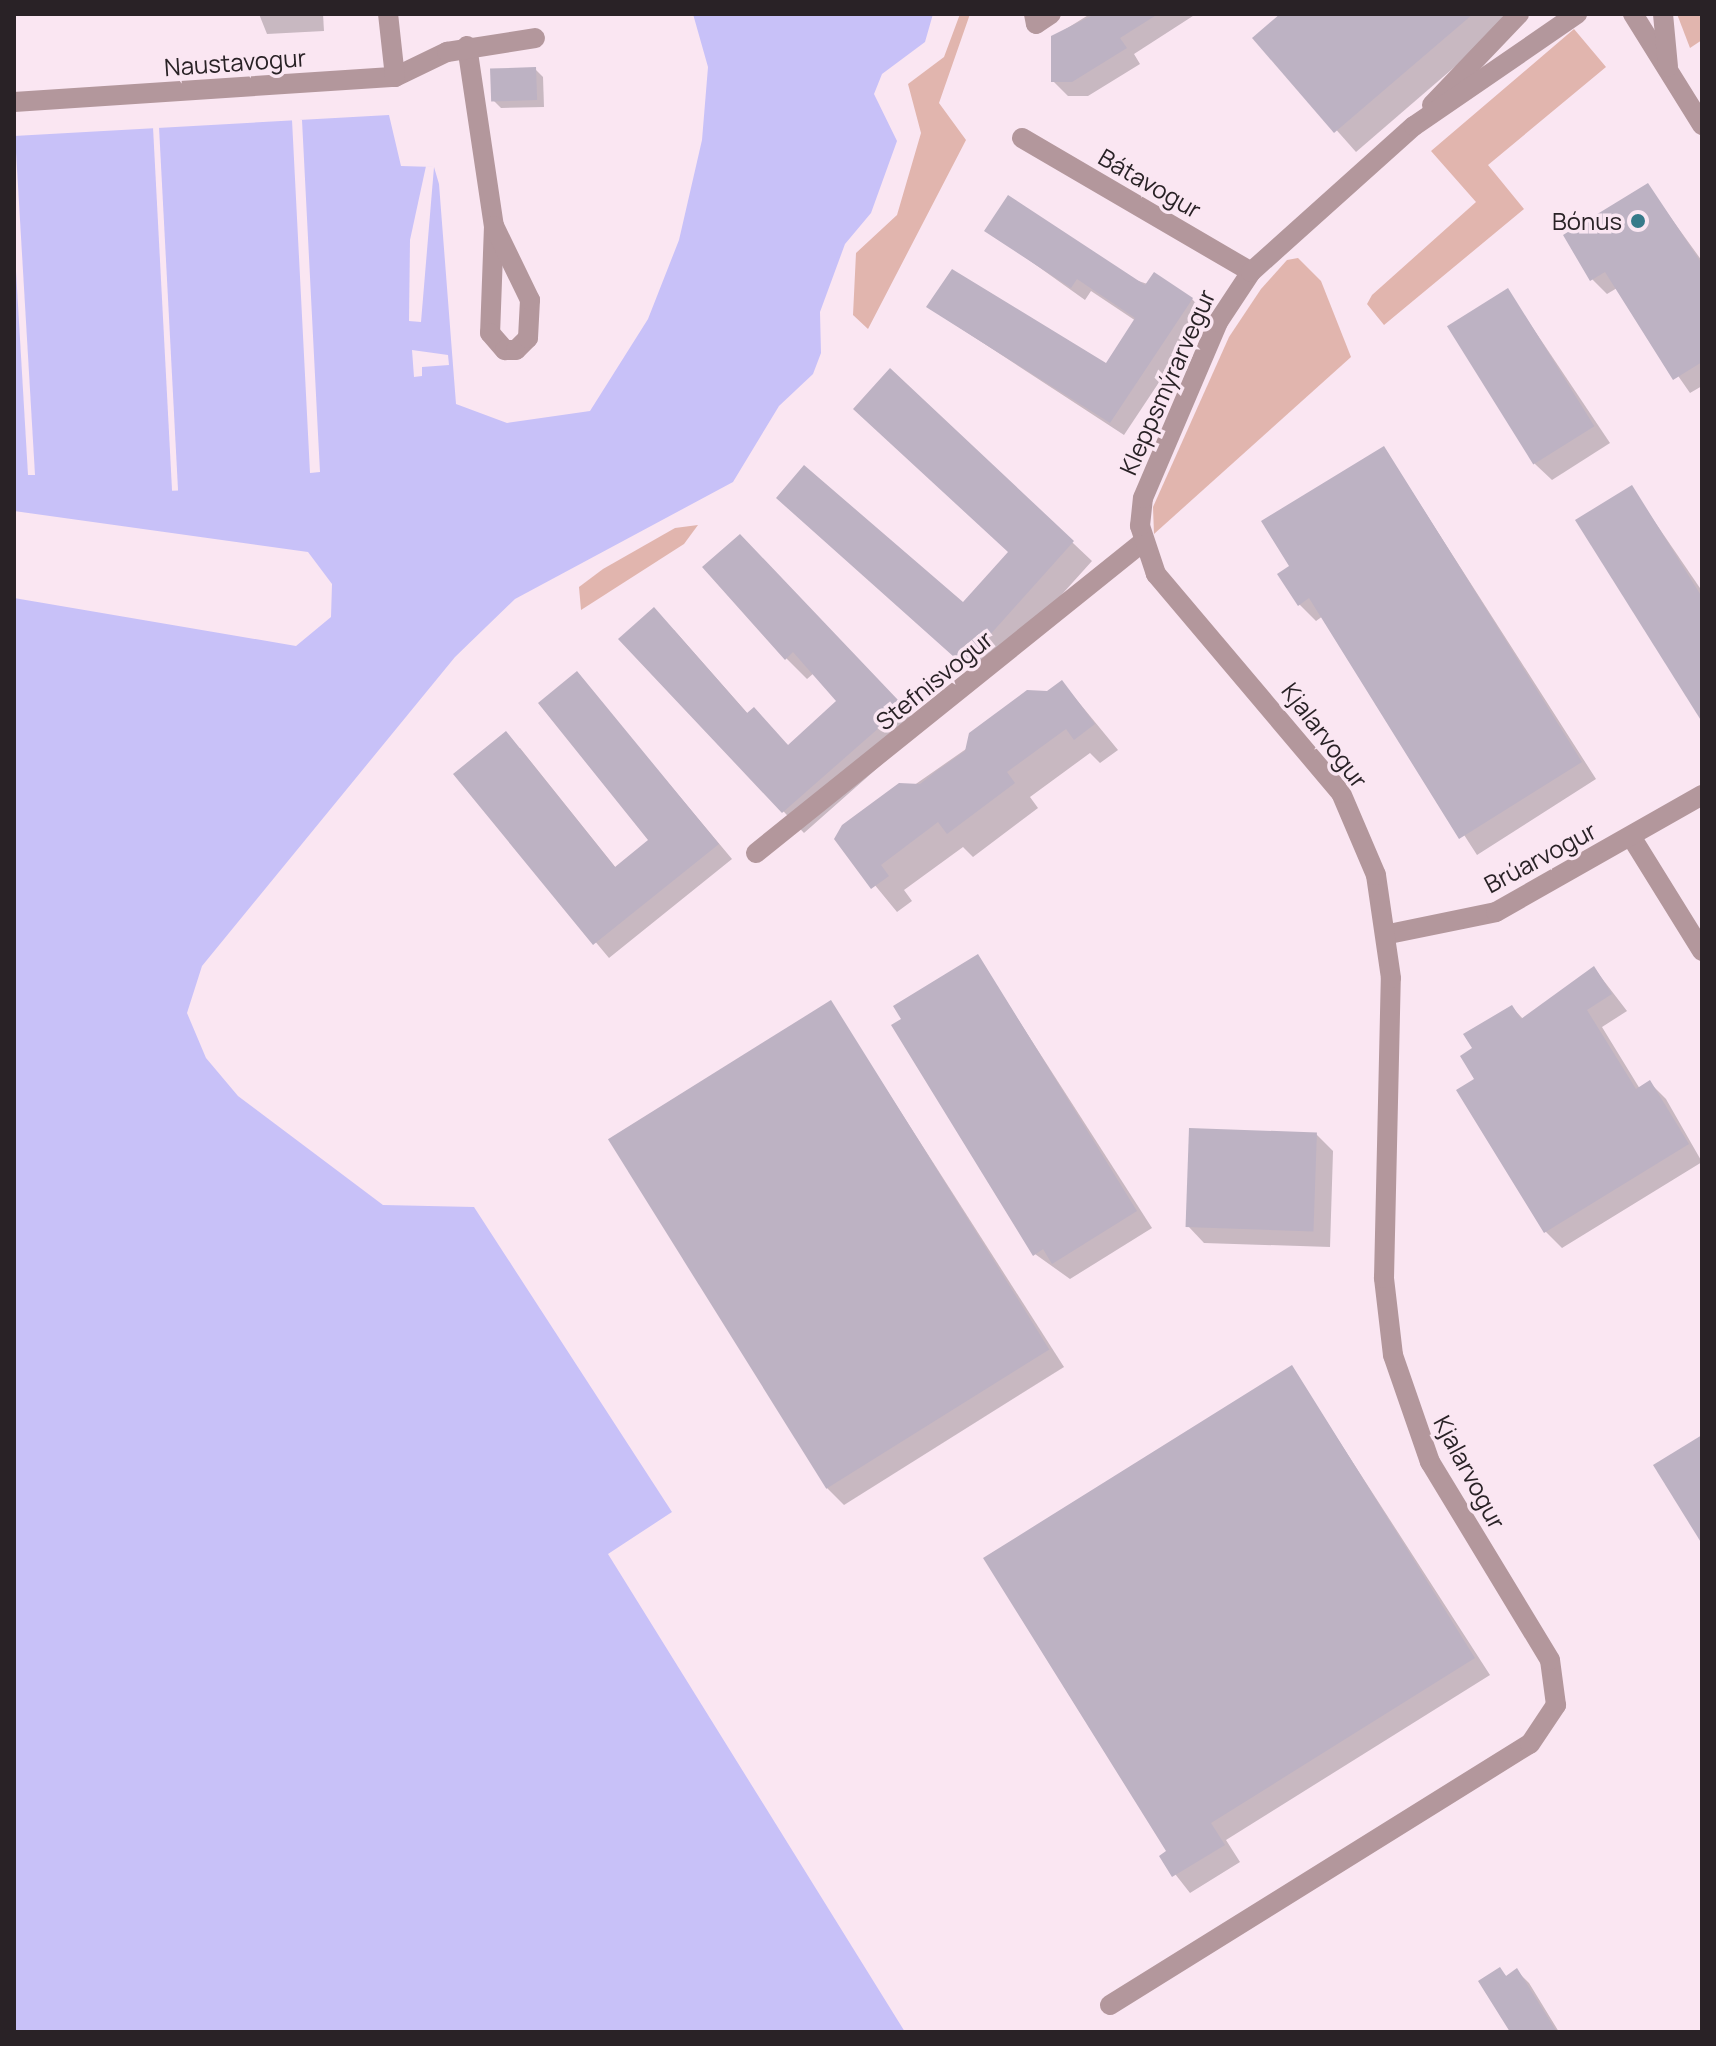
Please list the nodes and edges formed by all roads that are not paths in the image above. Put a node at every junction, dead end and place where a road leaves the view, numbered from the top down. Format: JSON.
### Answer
{"nodes":[{"id":1,"x":388,"y":14,"type":"edge"},
{"id":2,"x":1519,"y":14,"type":"edge"},
{"id":3,"x":1577,"y":14,"type":"edge"},
{"id":4,"x":1633,"y":14,"type":"edge"},
{"id":5,"x":1663,"y":14,"type":"edge"},
{"id":6,"x":535,"y":38,"type":"dead end"},
{"id":7,"x":467,"y":46,"type":"junction"},
{"id":8,"x":1668,"y":71,"type":"junction"},
{"id":9,"x":395,"y":77,"type":"junction"},
{"id":10,"x":14,"y":102,"type":"edge"},
{"id":11,"x":1702,"y":125,"type":"edge"},
{"id":12,"x":1414,"y":126,"type":"junction"},
{"id":13,"x":1022,"y":138,"type":"dead end"},
{"id":14,"x":494,"y":226,"type":"junction"},
{"id":15,"x":1251,"y":272,"type":"junction"},
{"id":16,"x":1141,"y":544,"type":"junction"},
{"id":17,"x":1702,"y":795,"type":"edge"},
{"id":18,"x":1632,"y":838,"type":"junction"},
{"id":19,"x":756,"y":853,"type":"dead end"},
{"id":20,"x":1389,"y":934,"type":"junction"},
{"id":21,"x":1702,"y":951,"type":"edge"},
{"id":22,"x":1110,"y":2005,"type":"dead end"}],
"edges":[{"from":1,"to":9,"type":"street"},
{"from":2,"to":12,"type":"street","name":"Kleppsmýrarvegur"},
{"from":3,"to":12,"type":"street","name":"Kleppsmýrarvegur"},
{"from":4,"to":8,"type":"street"},
{"from":5,"to":8,"type":"street"},
{"from":6,"to":7,"type":"street","name":"Naustavogur"},
{"from":7,"to":9,"type":"street","name":"Naustavogur"},
{"from":7,"to":14,"type":"street"},
{"from":8,"to":11,"type":"street"},
{"from":9,"to":10,"type":"street","name":"Naustavogur"},
{"from":12,"to":15,"type":"street","name":"Kleppsmýrarvegur"},
{"from":13,"to":15,"type":"street","name":"Bátavogur"},
{"from":14,"to":14,"type":"street"},
{"from":15,"to":16,"type":"street","name":"Kleppsmýrarvegur"},
{"from":16,"to":19,"type":"street","name":"Stefnisvogur"},
{"from":16,"to":20,"type":"street","name":"Kjalarvogur"},
{"from":17,"to":18,"type":"street","name":"Brúarvogur"},
{"from":18,"to":20,"type":"street","name":"Brúarvogur"},
{"from":18,"to":21,"type":"street"},
{"from":20,"to":22,"type":"street","name":"Kjalarvogur"}]}
